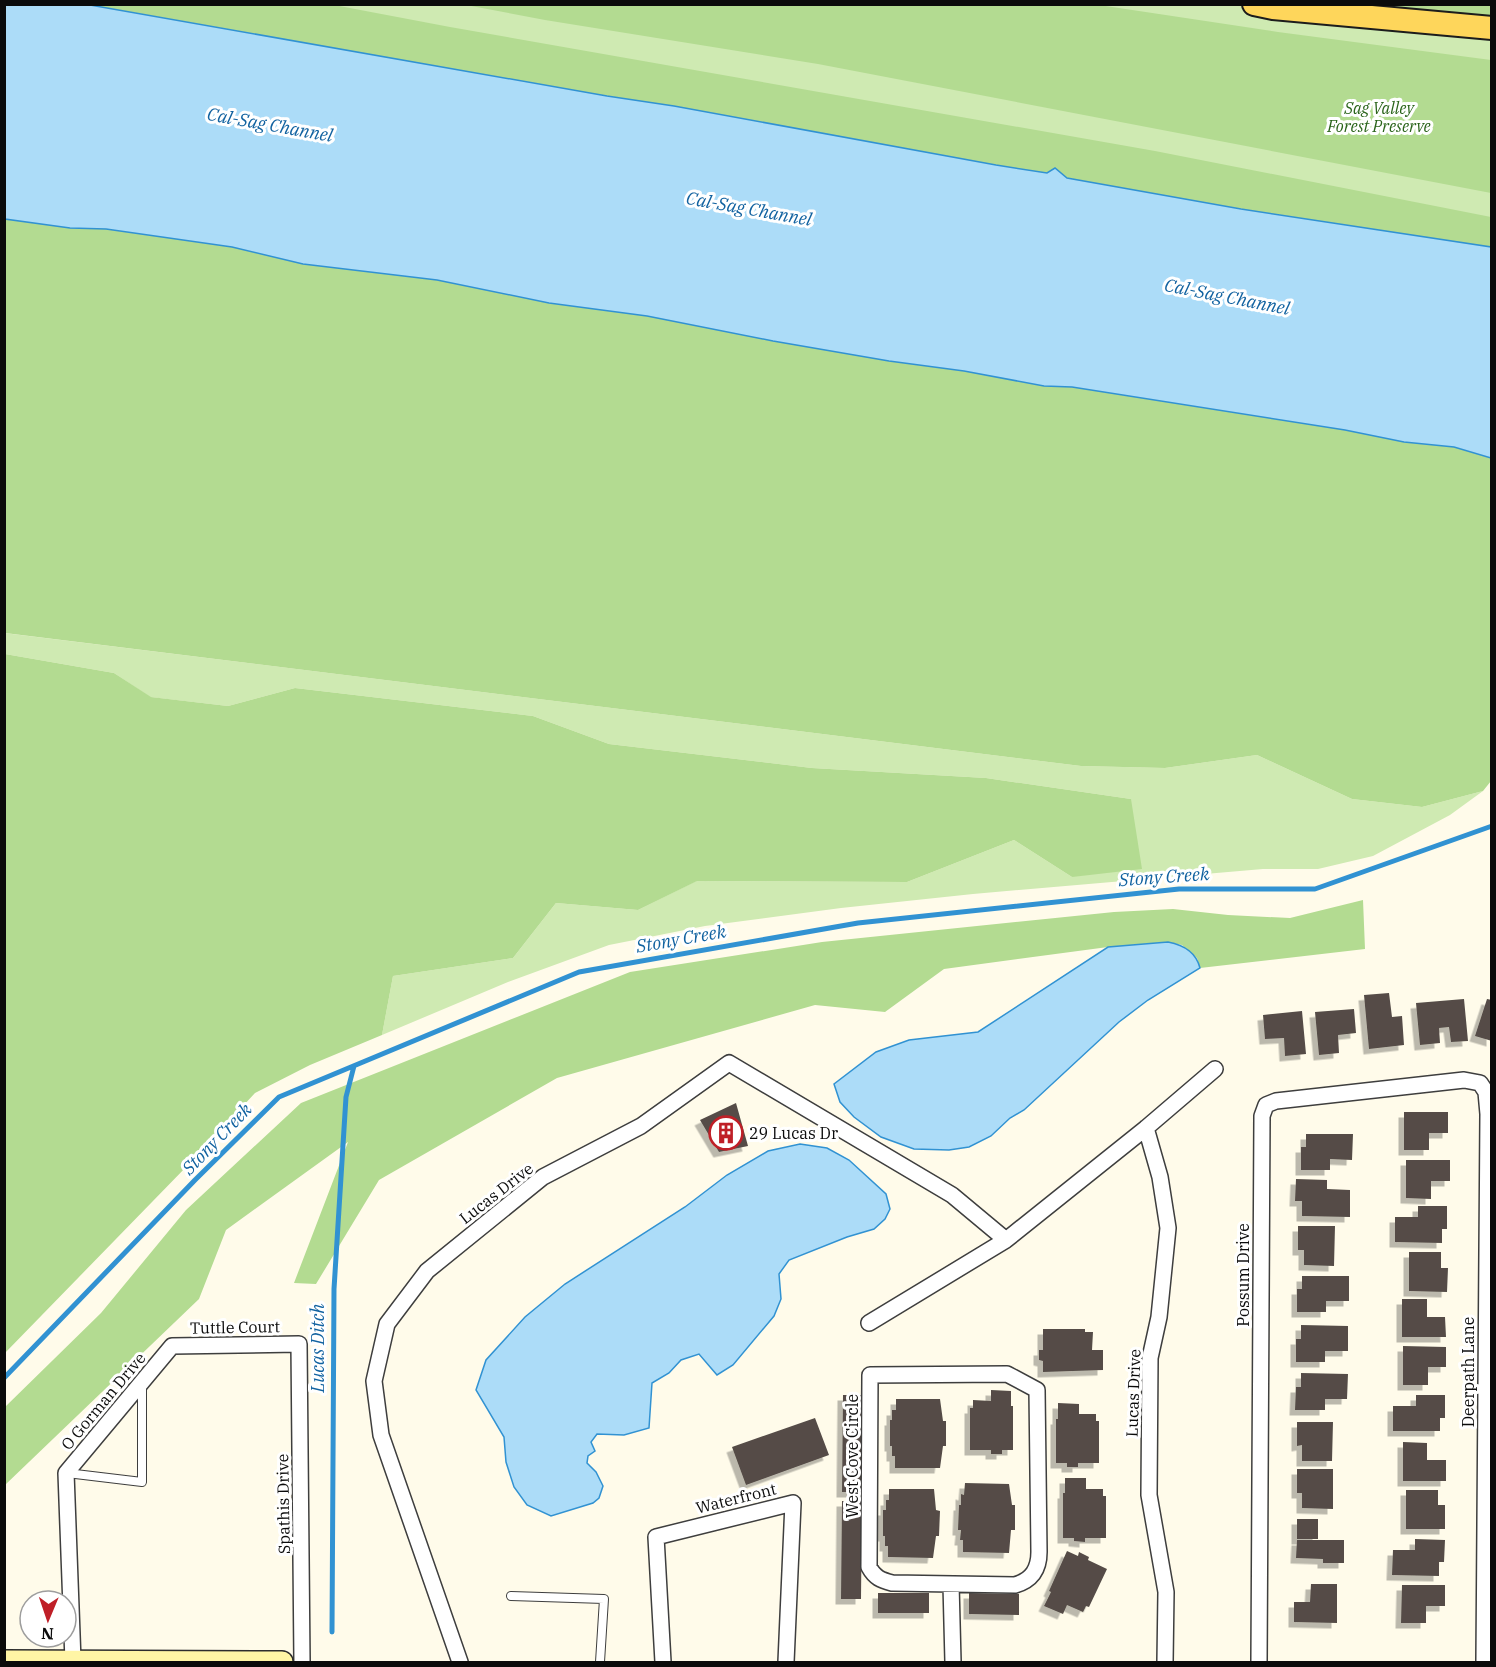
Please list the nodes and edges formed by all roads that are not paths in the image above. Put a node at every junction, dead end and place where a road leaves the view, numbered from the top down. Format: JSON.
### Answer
{"nodes":[{"id":1,"x":1254,"y":4,"type":"edge"},
{"id":2,"x":1491,"y":28,"type":"edge"},
{"id":3,"x":1215,"y":1068,"type":"dead end"},
{"id":4,"x":1480,"y":1083,"type":"joint"},
{"id":5,"x":1146,"y":1128,"type":"junction"},
{"id":6,"x":1006,"y":1240,"type":"junction"},
{"id":7,"x":869,"y":1323,"type":"dead end"},
{"id":8,"x":299,"y":1344,"type":"joint"},
{"id":9,"x":172,"y":1346,"type":"joint"},
{"id":10,"x":142,"y":1382,"type":"junction"},
{"id":11,"x":66,"y":1473,"type":"junction"},
{"id":12,"x":951,"y":1584,"type":"junction"},
{"id":13,"x":511,"y":1596,"type":"dead end"},
{"id":14,"x":4,"y":1661,"type":"edge"},
{"id":15,"x":73,"y":1661,"type":"edge"},
{"id":16,"x":282,"y":1662,"type":"edge"},
{"id":17,"x":302,"y":1662,"type":"edge"},
{"id":18,"x":460,"y":1662,"type":"edge"},
{"id":19,"x":600,"y":1662,"type":"edge"},
{"id":20,"x":663,"y":1662,"type":"edge"},
{"id":21,"x":786,"y":1662,"type":"edge"},
{"id":22,"x":953,"y":1662,"type":"edge"},
{"id":23,"x":1165,"y":1662,"type":"edge"},
{"id":24,"x":1259,"y":1662,"type":"edge"},
{"id":25,"x":1484,"y":1662,"type":"edge"}],
"edges":[{"from":1,"to":2,"type":"main road"},
{"from":3,"to":5,"type":"street"},
{"from":4,"to":24,"type":"street","name":"Possum Drive"},
{"from":4,"to":25,"type":"street","name":"Deerpath Lane"},
{"from":5,"to":6,"type":"street"},
{"from":5,"to":23,"type":"street","name":"Lucas Drive"},
{"from":6,"to":7,"type":"street"},
{"from":6,"to":18,"type":"street","name":"Lucas Drive"},
{"from":8,"to":9,"type":"street","name":"Tuttle Court"},
{"from":8,"to":17,"type":"street","name":"Spathis Drive"},
{"from":9,"to":10,"type":"street","name":"O Gorman Drive"},
{"from":10,"to":11,"type":"street","name":"O Gorman Drive"},
{"from":10,"to":11,"type":"lane"},
{"from":11,"to":15,"type":"street","name":"O Gorman Drive"},
{"from":12,"to":12,"type":"street","name":"West Cove Circle"},
{"from":12,"to":22,"type":"street"},
{"from":13,"to":19,"type":"lane"},
{"from":14,"to":15,"type":"main road"},
{"from":15,"to":16,"type":"main road"},
{"from":20,"to":21,"type":"street","name":"Waterfront"}]}
